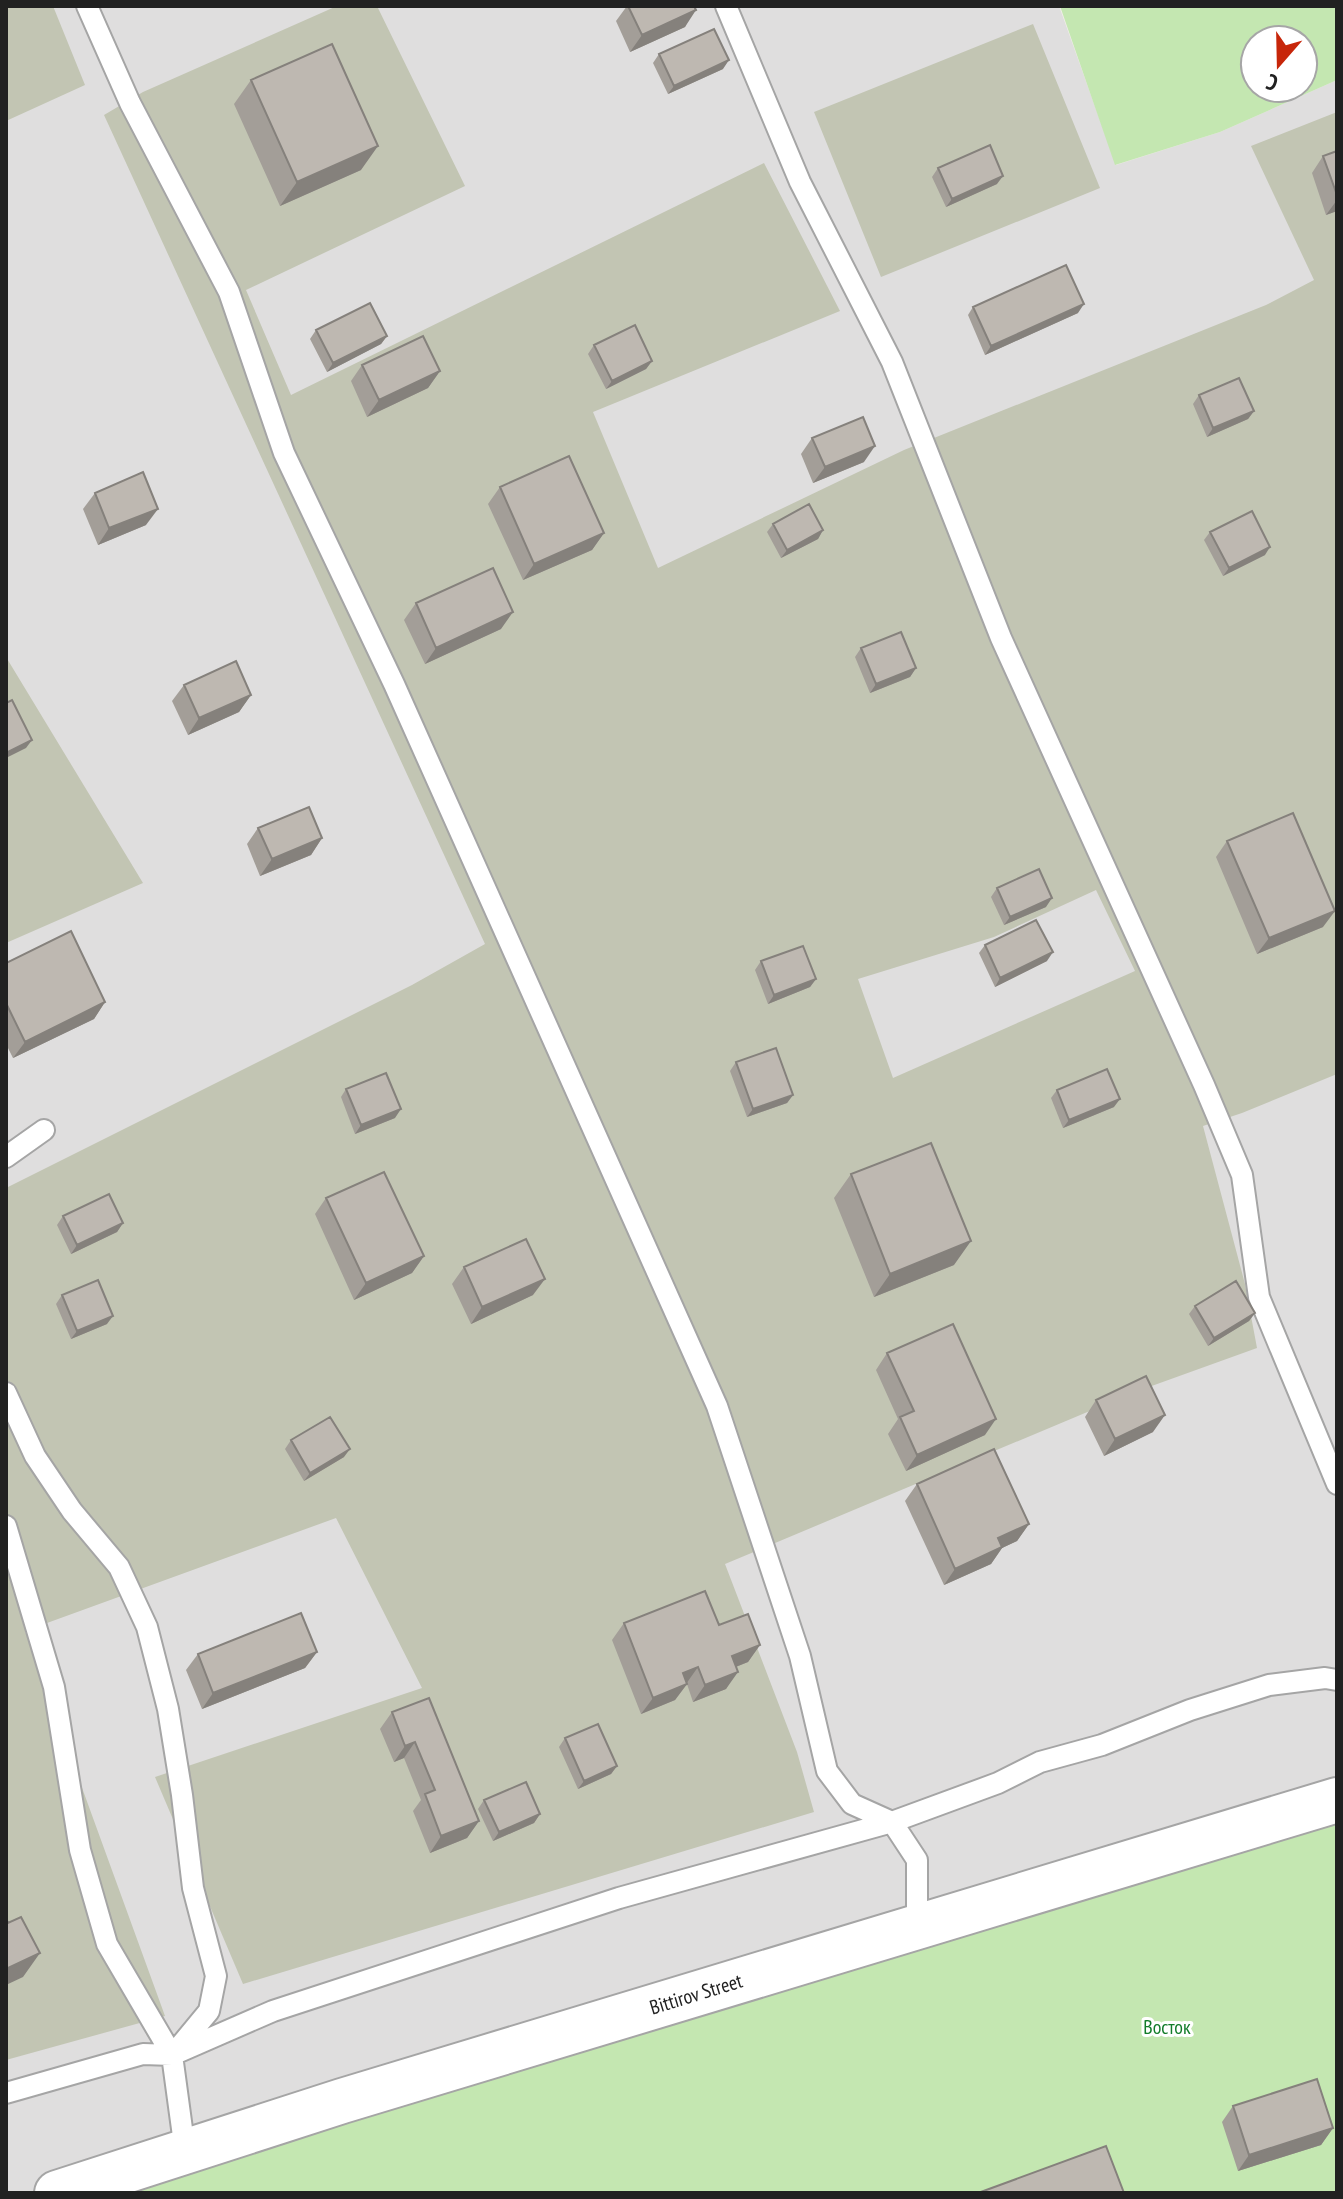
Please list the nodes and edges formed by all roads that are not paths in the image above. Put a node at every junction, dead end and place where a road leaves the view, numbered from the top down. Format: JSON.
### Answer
{"nodes":[{"id":1,"x":87,"y":6,"type":"edge"},
{"id":2,"x":726,"y":6,"type":"edge"},
{"id":3,"x":44,"y":1130,"type":"dead end"},
{"id":4,"x":6,"y":1157,"type":"edge"},
{"id":5,"x":6,"y":1393,"type":"edge"},
{"id":6,"x":1337,"y":1484,"type":"edge"},
{"id":7,"x":6,"y":1526,"type":"edge"},
{"id":8,"x":1337,"y":1680,"type":"edge"},
{"id":9,"x":1337,"y":1800,"type":"edge"},
{"id":10,"x":892,"y":1822,"type":"junction"},
{"id":11,"x":917,"y":1927,"type":"junction"},
{"id":12,"x":172,"y":2055,"type":"junction"},
{"id":13,"x":6,"y":2093,"type":"edge"},
{"id":14,"x":185,"y":2151,"type":"junction"},
{"id":15,"x":57,"y":2193,"type":"edge"}],
"edges":[{"from":1,"to":10,"type":"lane"},
{"from":2,"to":6,"type":"lane"},
{"from":3,"to":4,"type":"lane"},
{"from":5,"to":12,"type":"lane"},
{"from":7,"to":12,"type":"lane"},
{"from":8,"to":10,"type":"lane"},
{"from":9,"to":11,"type":"street","name":"Bittirov Street"},
{"from":10,"to":11,"type":"lane"},
{"from":10,"to":12,"type":"lane"},
{"from":11,"to":14,"type":"street","name":"Bittirov Street"},
{"from":12,"to":13,"type":"lane"},
{"from":12,"to":14,"type":"lane"},
{"from":14,"to":15,"type":"street","name":"Bittirov Street"}]}
